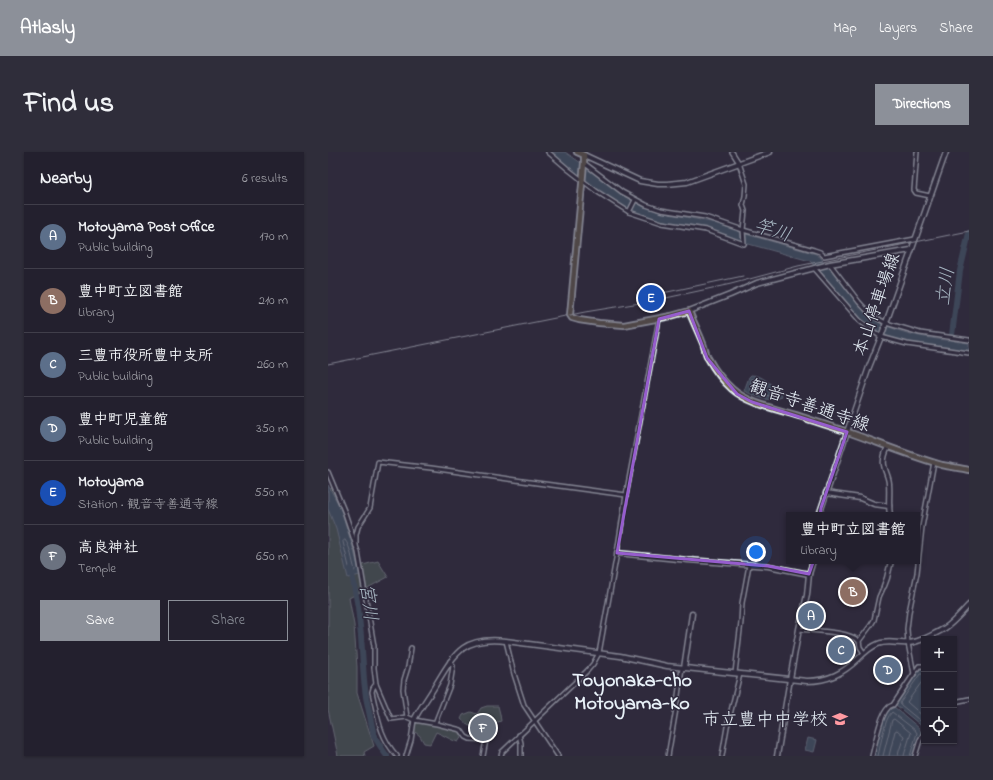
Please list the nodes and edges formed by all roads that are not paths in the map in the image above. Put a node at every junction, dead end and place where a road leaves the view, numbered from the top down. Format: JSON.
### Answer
{"nodes":[{"id":1,"x":548,"y":152,"type":"edge"},
{"id":2,"x":577,"y":152,"type":"edge"},
{"id":3,"x":732,"y":152,"type":"edge"},
{"id":4,"x":770,"y":152,"type":"edge"},
{"id":5,"x":917,"y":152,"type":"edge"},
{"id":6,"x":946,"y":152,"type":"edge"},
{"id":7,"x":584,"y":154,"type":"edge"},
{"id":8,"x":740,"y":163,"type":"junction"},
{"id":9,"x":584,"y":164,"type":"junction"},
{"id":10,"x":582,"y":179,"type":"junction"},
{"id":11,"x":930,"y":196,"type":"junction"},
{"id":12,"x":635,"y":200,"type":"junction"},
{"id":13,"x":629,"y":211,"type":"junction"},
{"id":14,"x":743,"y":231,"type":"junction"},
{"id":15,"x":915,"y":239,"type":"junction"},
{"id":16,"x":911,"y":250,"type":"junction"},
{"id":17,"x":830,"y":264,"type":"junction"},
{"id":18,"x":814,"y":268,"type":"junction"},
{"id":19,"x":689,"y":311,"type":"junction"},
{"id":20,"x":659,"y":319,"type":"junction"},
{"id":21,"x":885,"y":324,"type":"junction"},
{"id":22,"x":882,"y":336,"type":"junction"},
{"id":23,"x":969,"y":340,"type":"edge"},
{"id":24,"x":969,"y":353,"type":"edge"},
{"id":25,"x":847,"y":432,"type":"junction"},
{"id":26,"x":888,"y":447,"type":"junction"},
{"id":27,"x":934,"y":462,"type":"junction"},
{"id":28,"x":969,"y":470,"type":"edge"},
{"id":29,"x":328,"y":472,"type":"edge"},
{"id":30,"x":826,"y":493,"type":"junction"},
{"id":31,"x":626,"y":495,"type":"junction"},
{"id":32,"x":889,"y":506,"type":"junction"},
{"id":33,"x":820,"y":512,"type":"edge"},
{"id":34,"x":890,"y":512,"type":"edge"},
{"id":35,"x":920,"y":545,"type":"edge"},
{"id":36,"x":356,"y":546,"type":"junction"},
{"id":37,"x":617,"y":553,"type":"junction"},
{"id":38,"x":812,"y":564,"type":"edge"},
{"id":39,"x":890,"y":564,"type":"edge"},
{"id":40,"x":918,"y":564,"type":"edge"},
{"id":41,"x":750,"y":566,"type":"junction"},
{"id":42,"x":809,"y":574,"type":"junction"},
{"id":43,"x":884,"y":586,"type":"joint"},
{"id":44,"x":969,"y":604,"type":"edge"},
{"id":45,"x":692,"y":614,"type":"dead end"},
{"id":46,"x":799,"y":629,"type":"junction"},
{"id":47,"x":506,"y":641,"type":"junction"},
{"id":48,"x":859,"y":641,"type":"junction"},
{"id":49,"x":908,"y":643,"type":"junction"},
{"id":50,"x":411,"y":648,"type":"dead end"},
{"id":51,"x":599,"y":653,"type":"junction"},
{"id":52,"x":864,"y":654,"type":"junction"},
{"id":53,"x":450,"y":661,"type":"junction"},
{"id":54,"x":921,"y":666,"type":"edge"},
{"id":55,"x":683,"y":668,"type":"junction"},
{"id":56,"x":737,"y":673,"type":"junction"},
{"id":57,"x":914,"y":674,"type":"junction"},
{"id":58,"x":790,"y":679,"type":"junction"},
{"id":59,"x":376,"y":684,"type":"junction"},
{"id":60,"x":969,"y":699,"type":"edge"},
{"id":61,"x":957,"y":701,"type":"edge"},
{"id":62,"x":407,"y":717,"type":"junction"},
{"id":63,"x":414,"y":720,"type":"junction"},
{"id":64,"x":534,"y":721,"type":"junction"},
{"id":65,"x":435,"y":723,"type":"junction"},
{"id":66,"x":519,"y":735,"type":"junction"},
{"id":67,"x":921,"y":738,"type":"edge"},
{"id":68,"x":397,"y":756,"type":"edge"},
{"id":69,"x":406,"y":756,"type":"edge"},
{"id":70,"x":483,"y":756,"type":"edge"},
{"id":71,"x":501,"y":756,"type":"edge"},
{"id":72,"x":521,"y":756,"type":"edge"},
{"id":73,"x":558,"y":756,"type":"edge"},
{"id":74,"x":668,"y":756,"type":"edge"},
{"id":75,"x":722,"y":756,"type":"edge"},
{"id":76,"x":777,"y":756,"type":"edge"},
{"id":77,"x":872,"y":756,"type":"edge"},
{"id":78,"x":915,"y":756,"type":"edge"}],
"edges":[{"from":1,"to":10,"type":"street"},
{"from":2,"to":7,"type":"main road"},
{"from":3,"to":8,"type":"street"},
{"from":4,"to":8,"type":"street"},
{"from":5,"to":11,"type":"street"},
{"from":6,"to":11,"type":"street"},
{"from":7,"to":8,"type":"street"},
{"from":7,"to":9,"type":"main road"},
{"from":8,"to":14,"type":"street"},
{"from":9,"to":10,"type":"main road"},
{"from":9,"to":12,"type":"street"},
{"from":10,"to":13,"type":"street"},
{"from":10,"to":20,"type":"main road"},
{"from":11,"to":15,"type":"street"},
{"from":12,"to":13,"type":"street"},
{"from":12,"to":14,"type":"street"},
{"from":13,"to":14,"type":"street"},
{"from":14,"to":15,"type":"street"},
{"from":15,"to":16,"type":"street"},
{"from":16,"to":17,"type":"street","name":"本山停車場線"},
{"from":16,"to":21,"type":"street","name":"本山停車場線"},
{"from":17,"to":18,"type":"street","name":"本山停車場線"},
{"from":17,"to":21,"type":"street"},
{"from":18,"to":19,"type":"street","name":"本山停車場線"},
{"from":18,"to":22,"type":"street"},
{"from":19,"to":20,"type":"main road"},
{"from":19,"to":25,"type":"main road","name":"観音寺善通寺線"},
{"from":20,"to":31,"type":"street"},
{"from":21,"to":22,"type":"street","name":"本山停車場線"},
{"from":21,"to":23,"type":"street"},
{"from":22,"to":24,"type":"street"},
{"from":22,"to":25,"type":"street","name":"本山停車場線"},
{"from":25,"to":26,"type":"main road","name":"観音寺善通寺線"},
{"from":25,"to":30,"type":"street","name":"本山停車場線"},
{"from":26,"to":27,"type":"main road","name":"観音寺善通寺線"},
{"from":26,"to":32,"type":"street"},
{"from":27,"to":28,"type":"main road","name":"観音寺善通寺線"},
{"from":27,"to":35,"type":"street"},
{"from":29,"to":36,"type":"street"},
{"from":30,"to":32,"type":"street"},
{"from":30,"to":33,"type":"street","name":"本山停車場線"},
{"from":31,"to":36,"type":"street"},
{"from":31,"to":37,"type":"street"},
{"from":32,"to":34,"type":"street"},
{"from":36,"to":59,"type":"street"},
{"from":37,"to":41,"type":"street"},
{"from":37,"to":51,"type":"street"},
{"from":38,"to":42,"type":"street"},
{"from":39,"to":43,"type":"street"},
{"from":40,"to":49,"type":"street"},
{"from":41,"to":42,"type":"street"},
{"from":41,"to":56,"type":"street"},
{"from":42,"to":46,"type":"street"},
{"from":43,"to":48,"type":"street"},
{"from":44,"to":49,"type":"street"},
{"from":45,"to":55,"type":"street"},
{"from":46,"to":48,"type":"street"},
{"from":46,"to":58,"type":"street"},
{"from":47,"to":51,"type":"street"},
{"from":47,"to":53,"type":"street"},
{"from":47,"to":64,"type":"street"},
{"from":48,"to":52,"type":"street"},
{"from":49,"to":52,"type":"street"},
{"from":49,"to":57,"type":"street"},
{"from":50,"to":62,"type":"street"},
{"from":51,"to":55,"type":"street"},
{"from":51,"to":64,"type":"street"},
{"from":52,"to":58,"type":"street"},
{"from":53,"to":63,"type":"street"},
{"from":53,"to":65,"type":"street"},
{"from":54,"to":57,"type":"street"},
{"from":55,"to":56,"type":"street"},
{"from":55,"to":74,"type":"street"},
{"from":56,"to":58,"type":"street"},
{"from":56,"to":75,"type":"street"},
{"from":57,"to":77,"type":"street"},
{"from":58,"to":76,"type":"street"},
{"from":59,"to":62,"type":"street"},
{"from":59,"to":68,"type":"street"},
{"from":60,"to":61,"type":"street"},
{"from":62,"to":63,"type":"street"},
{"from":63,"to":65,"type":"street"},
{"from":63,"to":69,"type":"street"},
{"from":64,"to":66,"type":"street"},
{"from":64,"to":73,"type":"street"},
{"from":65,"to":70,"type":"street"},
{"from":66,"to":71,"type":"street"},
{"from":66,"to":72,"type":"street"},
{"from":67,"to":78,"type":"street"}]}
